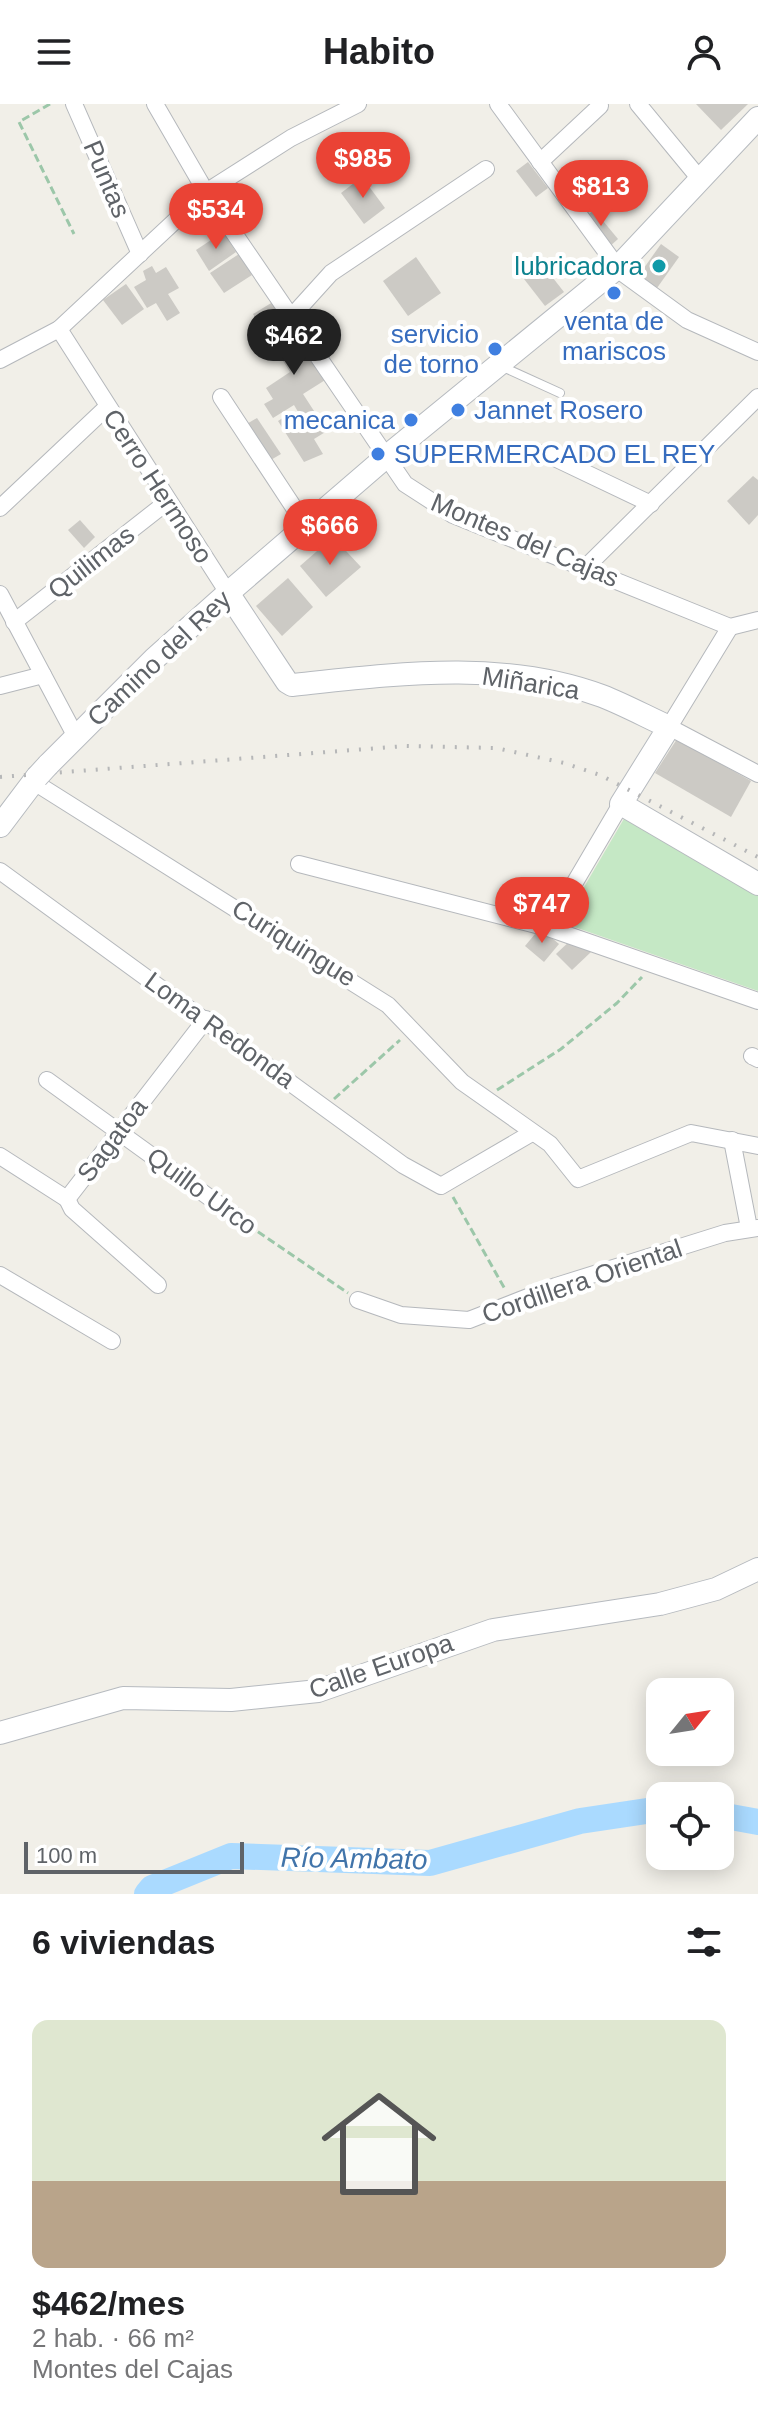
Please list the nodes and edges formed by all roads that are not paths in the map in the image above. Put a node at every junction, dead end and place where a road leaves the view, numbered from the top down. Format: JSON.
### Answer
{"nodes":[{"id":1,"x":74,"y":104,"type":"edge"},
{"id":2,"x":155,"y":104,"type":"edge"},
{"id":3,"x":358,"y":104,"type":"edge"},
{"id":4,"x":498,"y":104,"type":"edge"},
{"id":5,"x":638,"y":104,"type":"edge"},
{"id":6,"x":600,"y":106,"type":"edge"},
{"id":7,"x":758,"y":118,"type":"edge"},
{"id":8,"x":540,"y":162,"type":"junction"},
{"id":9,"x":486,"y":169,"type":"dead end"},
{"id":10,"x":699,"y":178,"type":"junction"},
{"id":11,"x":206,"y":192,"type":"junction"},
{"id":12,"x":140,"y":254,"type":"junction"},
{"id":13,"x":617,"y":268,"type":"junction"},
{"id":14,"x":293,"y":315,"type":"junction"},
{"id":15,"x":59,"y":329,"type":"junction"},
{"id":16,"x":758,"y":352,"type":"edge"},
{"id":17,"x":0,"y":360,"type":"edge"},
{"id":18,"x":498,"y":365,"type":"junction"},
{"id":19,"x":560,"y":393,"type":"dead end"},
{"id":20,"x":221,"y":397,"type":"dead end"},
{"id":21,"x":758,"y":397,"type":"edge"},
{"id":22,"x":107,"y":407,"type":"junction"},
{"id":23,"x":544,"y":453,"type":"dead end"},
{"id":24,"x":387,"y":456,"type":"junction"},
{"id":25,"x":167,"y":502,"type":"junction"},
{"id":26,"x":651,"y":504,"type":"junction"},
{"id":27,"x":0,"y":508,"type":"edge"},
{"id":28,"x":306,"y":526,"type":"junction"},
{"id":29,"x":587,"y":566,"type":"junction"},
{"id":30,"x":228,"y":593,"type":"junction"},
{"id":31,"x":0,"y":594,"type":"edge"},
{"id":32,"x":758,"y":620,"type":"edge"},
{"id":33,"x":14,"y":622,"type":"junction"},
{"id":34,"x":730,"y":627,"type":"junction"},
{"id":35,"x":43,"y":675,"type":"junction"},
{"id":36,"x":287,"y":682,"type":"joint"},
{"id":37,"x":0,"y":686,"type":"edge"},
{"id":38,"x":669,"y":727,"type":"junction"},
{"id":39,"x":75,"y":735,"type":"junction"},
{"id":40,"x":758,"y":774,"type":"edge"},
{"id":41,"x":40,"y":775,"type":"junction"},
{"id":42,"x":621,"y":804,"type":"junction"},
{"id":43,"x":0,"y":826,"type":"edge"},
{"id":44,"x":299,"y":864,"type":"dead end"},
{"id":45,"x":0,"y":871,"type":"edge"},
{"id":46,"x":758,"y":884,"type":"edge"},
{"id":47,"x":548,"y":928,"type":"junction"},
{"id":48,"x":758,"y":1001,"type":"edge"},
{"id":49,"x":206,"y":1019,"type":"junction"},
{"id":50,"x":47,"y":1080,"type":"dead end"},
{"id":51,"x":118,"y":1131,"type":"junction"},
{"id":52,"x":530,"y":1134,"type":"junction"},
{"id":53,"x":732,"y":1140,"type":"junction"},
{"id":54,"x":758,"y":1146,"type":"edge"},
{"id":55,"x":0,"y":1156,"type":"edge"},
{"id":56,"x":67,"y":1199,"type":"junction"},
{"id":57,"x":235,"y":1216,"type":"road end"},
{"id":58,"x":754,"y":1228,"type":"edge"},
{"id":59,"x":0,"y":1275,"type":"edge"},
{"id":60,"x":158,"y":1285,"type":"dead end"},
{"id":61,"x":358,"y":1300,"type":"road end"},
{"id":62,"x":112,"y":1341,"type":"dead end"},
{"id":63,"x":758,"y":1569,"type":"edge"},
{"id":64,"x":0,"y":1733,"type":"edge"}],
"edges":[{"from":1,"to":12,"type":"street","name":"Puntas"},
{"from":2,"to":11,"type":"street","name":"Montes del Cajas"},
{"from":3,"to":11,"type":"street"},
{"from":4,"to":8,"type":"street"},
{"from":5,"to":10,"type":"street"},
{"from":6,"to":8,"type":"street"},
{"from":7,"to":10,"type":"street","name":"Camino del Rey"},
{"from":8,"to":13,"type":"street"},
{"from":9,"to":14,"type":"street"},
{"from":10,"to":13,"type":"street","name":"Camino del Rey"},
{"from":11,"to":12,"type":"street"},
{"from":11,"to":14,"type":"street","name":"Montes del Cajas"},
{"from":12,"to":15,"type":"street"},
{"from":13,"to":16,"type":"street"},
{"from":13,"to":18,"type":"street","name":"Camino del Rey"},
{"from":14,"to":24,"type":"street","name":"Montes del Cajas"},
{"from":15,"to":17,"type":"street"},
{"from":15,"to":22,"type":"street","name":"Cerro Hermoso"},
{"from":18,"to":19,"type":"lane"},
{"from":18,"to":24,"type":"street","name":"Camino del Rey"},
{"from":20,"to":28,"type":"street"},
{"from":21,"to":26,"type":"street"},
{"from":22,"to":25,"type":"street","name":"Cerro Hermoso"},
{"from":22,"to":27,"type":"street"},
{"from":23,"to":26,"type":"street"},
{"from":24,"to":28,"type":"street","name":"Camino del Rey"},
{"from":24,"to":29,"type":"street","name":"Montes del Cajas"},
{"from":25,"to":30,"type":"street","name":"Cerro Hermoso"},
{"from":25,"to":33,"type":"street","name":"Quilimas"},
{"from":26,"to":29,"type":"street"},
{"from":28,"to":30,"type":"street","name":"Camino del Rey"},
{"from":29,"to":34,"type":"street","name":"Montes del Cajas"},
{"from":30,"to":36,"type":"street","name":"Cerro Hermoso"},
{"from":30,"to":39,"type":"street","name":"Camino del Rey"},
{"from":31,"to":33,"type":"street"},
{"from":32,"to":34,"type":"street"},
{"from":33,"to":35,"type":"street"},
{"from":34,"to":38,"type":"street"},
{"from":35,"to":37,"type":"street"},
{"from":35,"to":39,"type":"street"},
{"from":36,"to":38,"type":"street","name":"Miñarica"},
{"from":38,"to":40,"type":"street","name":"Miñarica"},
{"from":38,"to":42,"type":"street"},
{"from":39,"to":41,"type":"street","name":"Camino del Rey"},
{"from":41,"to":43,"type":"street","name":"Camino del Rey"},
{"from":41,"to":52,"type":"street","name":"Curiquingue"},
{"from":42,"to":46,"type":"street"},
{"from":42,"to":47,"type":"street"},
{"from":44,"to":47,"type":"street"},
{"from":45,"to":49,"type":"street","name":"Loma Redonda"},
{"from":47,"to":48,"type":"street"},
{"from":49,"to":51,"type":"street","name":"Sagatoa"},
{"from":49,"to":52,"type":"street","name":"Loma Redonda"},
{"from":50,"to":51,"type":"street","name":"Quillo Urco"},
{"from":51,"to":56,"type":"street","name":"Sagatoa"},
{"from":51,"to":57,"type":"street","name":"Quillo Urco"},
{"from":52,"to":53,"type":"street","name":"Curiquingue"},
{"from":53,"to":54,"type":"street"},
{"from":53,"to":58,"type":"street"},
{"from":55,"to":56,"type":"street","name":"Sagatoa"},
{"from":56,"to":60,"type":"street"},
{"from":58,"to":61,"type":"street","name":"Cordillera Oriental"},
{"from":59,"to":62,"type":"street"},
{"from":63,"to":64,"type":"street","name":"Calle Europa"}]}
